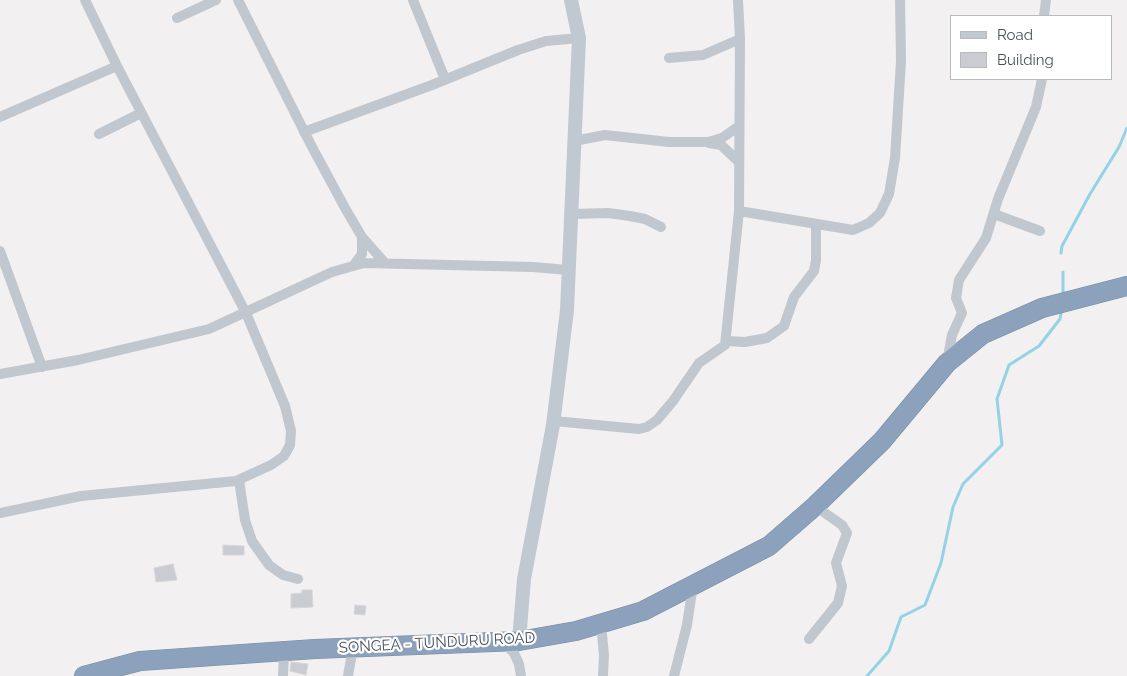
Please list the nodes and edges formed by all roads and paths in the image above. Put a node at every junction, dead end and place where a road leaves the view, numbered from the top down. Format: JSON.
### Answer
{"nodes":[{"id":1,"x":85,"y":0,"type":"edge"},
{"id":2,"x":216,"y":0,"type":"edge"},
{"id":3,"x":238,"y":0,"type":"edge"},
{"id":4,"x":412,"y":0,"type":"edge"},
{"id":5,"x":570,"y":0,"type":"edge"},
{"id":6,"x":738,"y":0,"type":"edge"},
{"id":7,"x":900,"y":0,"type":"edge"},
{"id":8,"x":1046,"y":0,"type":"edge"},
{"id":9,"x":1044,"y":15,"type":"edge"},
{"id":10,"x":177,"y":18,"type":"dead end"},
{"id":11,"x":579,"y":38,"type":"junction"},
{"id":12,"x":740,"y":39,"type":"junction"},
{"id":13,"x":669,"y":58,"type":"dead end"},
{"id":14,"x":117,"y":66,"type":"junction"},
{"id":15,"x":445,"y":79,"type":"junction"},
{"id":16,"x":1042,"y":80,"type":"edge"},
{"id":17,"x":141,"y":113,"type":"junction"},
{"id":18,"x":0,"y":117,"type":"edge"},
{"id":19,"x":738,"y":126,"type":"junction"},
{"id":20,"x":304,"y":132,"type":"junction"},
{"id":21,"x":99,"y":134,"type":"dead end"},
{"id":22,"x":574,"y":141,"type":"junction"},
{"id":23,"x":708,"y":142,"type":"junction"},
{"id":24,"x":738,"y":162,"type":"junction"},
{"id":25,"x":739,"y":211,"type":"junction"},
{"id":26,"x":572,"y":214,"type":"junction"},
{"id":27,"x":994,"y":214,"type":"junction"},
{"id":28,"x":816,"y":224,"type":"junction"},
{"id":29,"x":661,"y":227,"type":"dead end"},
{"id":30,"x":1040,"y":231,"type":"dead end"},
{"id":31,"x":362,"y":237,"type":"junction"},
{"id":32,"x":0,"y":251,"type":"edge"},
{"id":33,"x":385,"y":263,"type":"junction"},
{"id":34,"x":354,"y":265,"type":"junction"},
{"id":35,"x":568,"y":270,"type":"junction"},
{"id":36,"x":1127,"y":286,"type":"edge"},
{"id":37,"x":246,"y":313,"type":"junction"},
{"id":38,"x":726,"y":341,"type":"junction"},
{"id":39,"x":947,"y":363,"type":"junction"},
{"id":40,"x":42,"y":367,"type":"junction"},
{"id":41,"x":0,"y":374,"type":"edge"},
{"id":42,"x":554,"y":421,"type":"junction"},
{"id":43,"x":239,"y":480,"type":"junction"},
{"id":44,"x":815,"y":506,"type":"junction"},
{"id":45,"x":0,"y":513,"type":"edge"},
{"id":46,"x":298,"y":579,"type":"dead end"},
{"id":47,"x":693,"y":585,"type":"junction"},
{"id":48,"x":601,"y":624,"type":"junction"},
{"id":49,"x":809,"y":639,"type":"dead end"},
{"id":50,"x":511,"y":641,"type":"junction"},
{"id":51,"x":353,"y":648,"type":"junction"},
{"id":52,"x":284,"y":652,"type":"junction"},
{"id":53,"x":115,"y":672,"type":"edge"},
{"id":54,"x":84,"y":676,"type":"edge"},
{"id":55,"x":283,"y":676,"type":"edge"},
{"id":56,"x":348,"y":676,"type":"edge"},
{"id":57,"x":521,"y":676,"type":"edge"},
{"id":58,"x":603,"y":676,"type":"edge"},
{"id":59,"x":674,"y":676,"type":"edge"}],
"edges":[{"from":1,"to":14,"type":"street"},
{"from":2,"to":10,"type":"street"},
{"from":3,"to":20,"type":"street"},
{"from":4,"to":15,"type":"street"},
{"from":5,"to":11,"type":"street"},
{"from":6,"to":12,"type":"street"},
{"from":7,"to":28,"type":"street"},
{"from":8,"to":9,"type":"street"},
{"from":11,"to":15,"type":"street"},
{"from":11,"to":22,"type":"street"},
{"from":12,"to":13,"type":"street"},
{"from":12,"to":19,"type":"street"},
{"from":14,"to":17,"type":"street"},
{"from":14,"to":18,"type":"street"},
{"from":15,"to":20,"type":"street"},
{"from":16,"to":27,"type":"street"},
{"from":17,"to":21,"type":"street"},
{"from":17,"to":37,"type":"street"},
{"from":19,"to":23,"type":"street"},
{"from":19,"to":24,"type":"street"},
{"from":20,"to":31,"type":"street"},
{"from":22,"to":23,"type":"street"},
{"from":22,"to":26,"type":"street"},
{"from":23,"to":24,"type":"street"},
{"from":24,"to":25,"type":"street"},
{"from":25,"to":28,"type":"street"},
{"from":25,"to":38,"type":"street"},
{"from":26,"to":29,"type":"street"},
{"from":26,"to":35,"type":"street"},
{"from":27,"to":30,"type":"street"},
{"from":27,"to":39,"type":"street"},
{"from":28,"to":38,"type":"street"},
{"from":31,"to":33,"type":"street"},
{"from":31,"to":34,"type":"street"},
{"from":32,"to":40,"type":"street"},
{"from":33,"to":34,"type":"street"},
{"from":33,"to":35,"type":"street"},
{"from":34,"to":37,"type":"street"},
{"from":35,"to":42,"type":"street"},
{"from":36,"to":39,"type":"highway","name":"SONGEA - TUNDURU ROAD"},
{"from":37,"to":40,"type":"street"},
{"from":37,"to":43,"type":"street"},
{"from":38,"to":42,"type":"street"},
{"from":39,"to":44,"type":"highway","name":"SONGEA - TUNDURU ROAD"},
{"from":40,"to":41,"type":"street"},
{"from":42,"to":50,"type":"street"},
{"from":43,"to":45,"type":"street"},
{"from":43,"to":46,"type":"street"},
{"from":44,"to":47,"type":"highway","name":"SONGEA - TUNDURU ROAD"},
{"from":44,"to":49,"type":"street"},
{"from":47,"to":48,"type":"highway","name":"SONGEA - TUNDURU ROAD"},
{"from":47,"to":59,"type":"street"},
{"from":48,"to":50,"type":"highway","name":"SONGEA - TUNDURU ROAD"},
{"from":48,"to":58,"type":"street"},
{"from":50,"to":51,"type":"highway","name":"SONGEA - TUNDURU ROAD"},
{"from":50,"to":57,"type":"street"},
{"from":51,"to":52,"type":"highway","name":"SONGEA - TUNDURU ROAD"},
{"from":51,"to":56,"type":"street"},
{"from":52,"to":53,"type":"highway","name":"SONGEA - TUNDURU ROAD"},
{"from":52,"to":55,"type":"street"},
{"from":53,"to":54,"type":"highway","name":"SONGEA - TUNDURU ROAD"}]}
